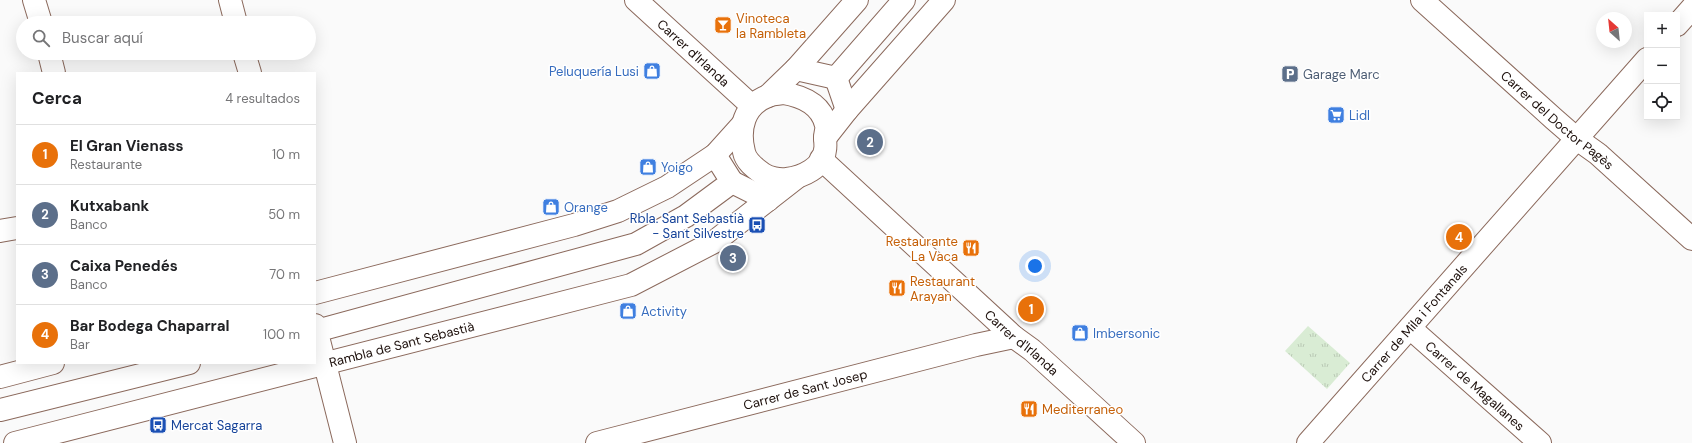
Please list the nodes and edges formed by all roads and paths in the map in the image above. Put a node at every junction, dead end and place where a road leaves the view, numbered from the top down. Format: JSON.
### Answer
{"nodes":[{"id":1,"x":34,"y":0,"type":"edge"},
{"id":2,"x":230,"y":0,"type":"edge"},
{"id":3,"x":636,"y":0,"type":"edge"},
{"id":4,"x":857,"y":0,"type":"edge"},
{"id":5,"x":904,"y":0,"type":"edge"},
{"id":6,"x":944,"y":0,"type":"edge"},
{"id":7,"x":1422,"y":0,"type":"edge"},
{"id":8,"x":1692,"y":8,"type":"edge"},
{"id":9,"x":39,"y":16,"type":"edge"},
{"id":10,"x":234,"y":16,"type":"edge"},
{"id":11,"x":1680,"y":22,"type":"edge"},
{"id":12,"x":51,"y":60,"type":"edge"},
{"id":13,"x":246,"y":60,"type":"edge"},
{"id":14,"x":1644,"y":62,"type":"edge"},
{"id":15,"x":796,"y":69,"type":"junction"},
{"id":16,"x":54,"y":72,"type":"edge"},
{"id":17,"x":250,"y":72,"type":"edge"},
{"id":18,"x":836,"y":78,"type":"junction"},
{"id":19,"x":754,"y":109,"type":"junction"},
{"id":20,"x":848,"y":110,"type":"junction"},
{"id":21,"x":1577,"y":138,"type":"junction"},
{"id":22,"x":823,"y":149,"type":"junction"},
{"id":23,"x":715,"y":155,"type":"junction"},
{"id":24,"x":796,"y":178,"type":"junction"},
{"id":25,"x":732,"y":182,"type":"junction"},
{"id":26,"x":768,"y":200,"type":"junction"},
{"id":27,"x":16,"y":228,"type":"edge"},
{"id":28,"x":0,"y":231,"type":"edge"},
{"id":29,"x":1692,"y":239,"type":"edge"},
{"id":30,"x":316,"y":293,"type":"edge"},
{"id":31,"x":321,"y":327,"type":"edge"},
{"id":32,"x":1410,"y":328,"type":"junction"},
{"id":33,"x":1014,"y":337,"type":"junction"},
{"id":34,"x":49,"y":364,"type":"edge"},
{"id":35,"x":185,"y":364,"type":"edge"},
{"id":36,"x":324,"y":365,"type":"junction"},
{"id":37,"x":0,"y":377,"type":"edge"},
{"id":38,"x":0,"y":410,"type":"edge"},
{"id":39,"x":15,"y":443,"type":"edge"},
{"id":40,"x":345,"y":443,"type":"edge"},
{"id":41,"x":597,"y":443,"type":"edge"},
{"id":42,"x":1134,"y":443,"type":"edge"},
{"id":43,"x":1308,"y":443,"type":"edge"},
{"id":44,"x":1540,"y":443,"type":"edge"}],
"edges":[{"from":1,"to":9,"type":"street"},
{"from":2,"to":10,"type":"street"},
{"from":3,"to":19,"type":"street","name":"Carrer d'Irlanda"},
{"from":4,"to":15,"type":"street"},
{"from":5,"to":18,"type":"street"},
{"from":6,"to":20,"type":"street"},
{"from":7,"to":21,"type":"street","name":"Carrer del Doctor Pagès"},
{"from":8,"to":11,"type":"street"},
{"from":12,"to":16,"type":"street"},
{"from":13,"to":17,"type":"street"},
{"from":14,"to":21,"type":"street","name":"Carrer de Mila i Fontanals"},
{"from":15,"to":18,"type":"street"},
{"from":15,"to":19,"type":"street"},
{"from":18,"to":20,"type":"street"},
{"from":19,"to":22,"type":"street"},
{"from":19,"to":23,"type":"street"},
{"from":19,"to":24,"type":"street"},
{"from":20,"to":22,"type":"street"},
{"from":21,"to":29,"type":"street","name":"Carrer del Doctor Pagès"},
{"from":21,"to":32,"type":"street","name":"Carrer de Mila i Fontanals"},
{"from":22,"to":24,"type":"street"},
{"from":22,"to":33,"type":"street","name":"Carrer d'Irlanda"},
{"from":23,"to":25,"type":"street"},
{"from":23,"to":30,"type":"street"},
{"from":24,"to":26,"type":"street","name":"Rambla de Sant Sebastià"},
{"from":25,"to":26,"type":"street"},
{"from":25,"to":31,"type":"street"},
{"from":26,"to":36,"type":"street","name":"Rambla de Sant Sebastià"},
{"from":27,"to":28,"type":"street"},
{"from":31,"to":36,"type":"street"},
{"from":32,"to":43,"type":"street","name":"Carrer de Mila i Fontanals"},
{"from":32,"to":44,"type":"street","name":"Carrer de Magallanes"},
{"from":33,"to":41,"type":"street","name":"Carrer de Sant Josep"},
{"from":33,"to":42,"type":"street","name":"Carrer d'Irlanda"},
{"from":34,"to":37,"type":"street"},
{"from":35,"to":38,"type":"street"},
{"from":36,"to":39,"type":"street","name":"Rambla de Sant Sebastià"},
{"from":36,"to":40,"type":"street"}]}
